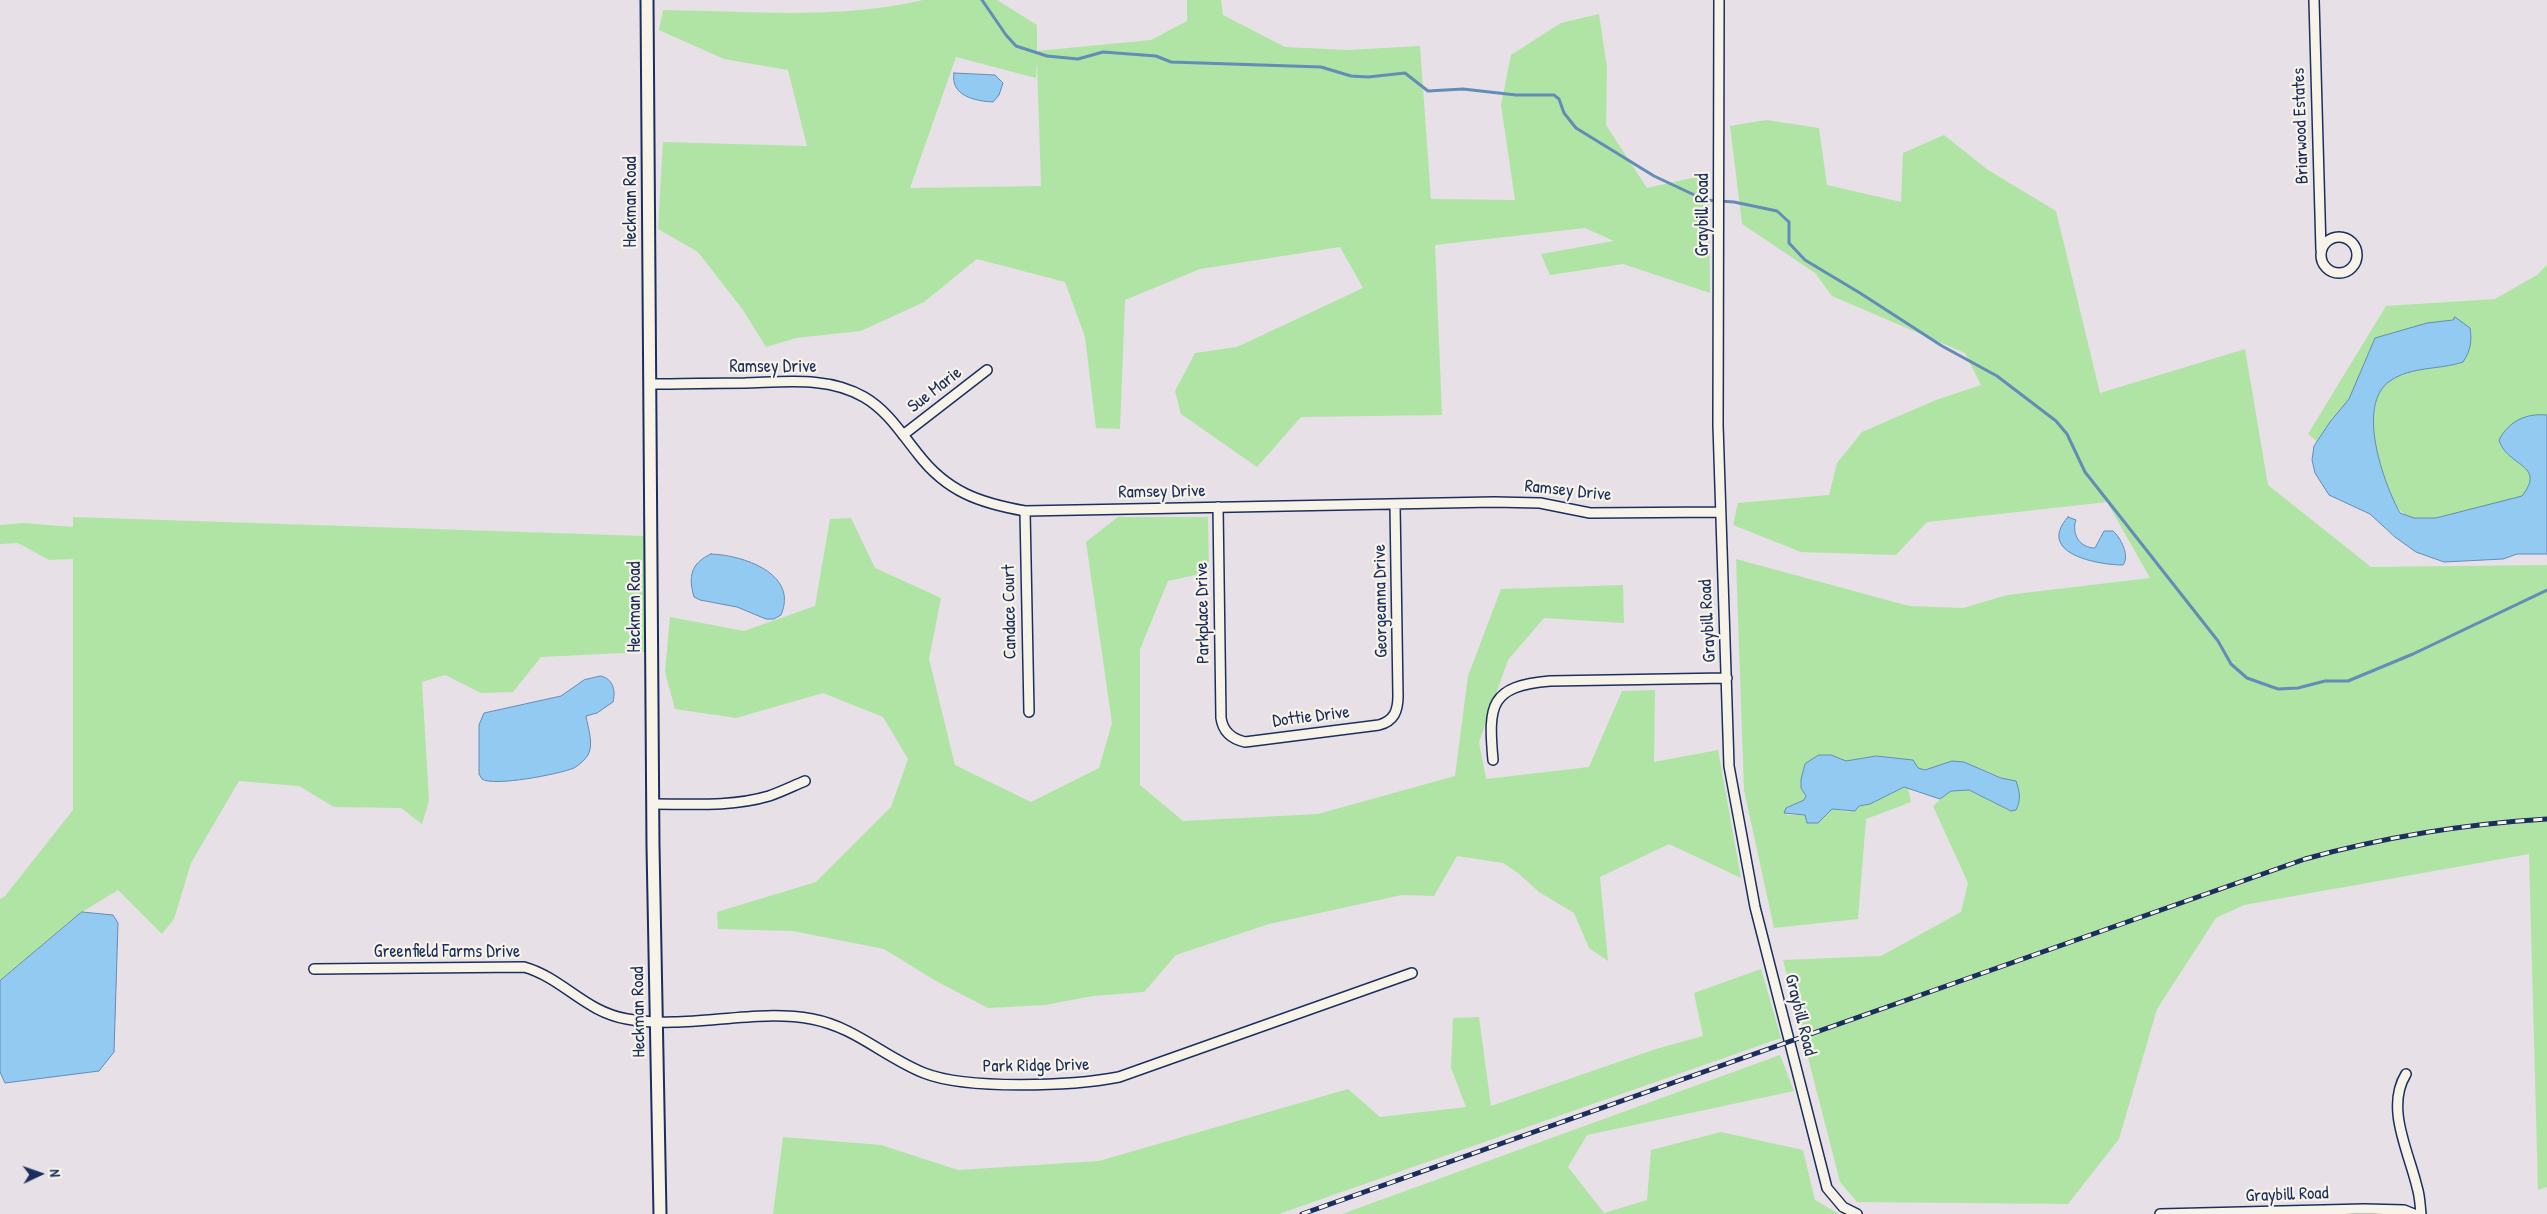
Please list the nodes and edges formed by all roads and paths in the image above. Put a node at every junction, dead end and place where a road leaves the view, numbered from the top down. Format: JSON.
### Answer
{"nodes":[{"id":1,"x":647,"y":0,"type":"edge"},
{"id":2,"x":1719,"y":0,"type":"edge"},
{"id":3,"x":2314,"y":0,"type":"edge"},
{"id":4,"x":2321,"y":250,"type":"junction"},
{"id":5,"x":987,"y":370,"type":"dead end"},
{"id":6,"x":650,"y":384,"type":"junction"},
{"id":7,"x":903,"y":435,"type":"junction"},
{"id":8,"x":1396,"y":505,"type":"junction"},
{"id":9,"x":1218,"y":507,"type":"junction"},
{"id":10,"x":1025,"y":511,"type":"junction"},
{"id":11,"x":1720,"y":512,"type":"junction"},
{"id":12,"x":1727,"y":678,"type":"junction"},
{"id":13,"x":1398,"y":696,"type":"joint"},
{"id":14,"x":1029,"y":712,"type":"dead end"},
{"id":15,"x":1220,"y":718,"type":"joint"},
{"id":16,"x":1493,"y":760,"type":"dead end"},
{"id":17,"x":805,"y":781,"type":"dead end"},
{"id":18,"x":653,"y":804,"type":"junction"},
{"id":19,"x":314,"y":968,"type":"dead end"},
{"id":20,"x":1412,"y":974,"type":"dead end"},
{"id":21,"x":656,"y":1021,"type":"junction"},
{"id":22,"x":2406,"y":1074,"type":"dead end"},
{"id":23,"x":660,"y":1214,"type":"edge"},
{"id":24,"x":1857,"y":1214,"type":"edge"},
{"id":25,"x":2160,"y":1214,"type":"edge"},
{"id":26,"x":2414,"y":1214,"type":"edge"},
{"id":27,"x":2421,"y":1214,"type":"edge"}],
"edges":[{"from":1,"to":6,"type":"street","name":"Heckman Road"},
{"from":2,"to":11,"type":"street","name":"Graybill Road"},
{"from":3,"to":4,"type":"street","name":"Briarwood Estates"},
{"from":4,"to":4,"type":"street"},
{"from":5,"to":7,"type":"street","name":"Sue Marie"},
{"from":6,"to":7,"type":"street","name":"Ramsey Drive"},
{"from":6,"to":18,"type":"street","name":"Heckman Road"},
{"from":7,"to":10,"type":"street","name":"Ramsey Drive"},
{"from":8,"to":9,"type":"street","name":"Ramsey Drive"},
{"from":8,"to":11,"type":"street","name":"Ramsey Drive"},
{"from":8,"to":13,"type":"street","name":"Georgeanna Drive"},
{"from":9,"to":10,"type":"street","name":"Ramsey Drive"},
{"from":9,"to":15,"type":"street","name":"Parkplace Drive"},
{"from":10,"to":14,"type":"street","name":"Candace Court"},
{"from":11,"to":12,"type":"street","name":"Graybill Road"},
{"from":12,"to":16,"type":"street"},
{"from":12,"to":24,"type":"street","name":"Graybill Road"},
{"from":13,"to":15,"type":"street","name":"Dottie Drive"},
{"from":17,"to":18,"type":"street"},
{"from":18,"to":21,"type":"street","name":"Heckman Road"},
{"from":19,"to":21,"type":"street","name":"Greenfield Farms Drive"},
{"from":20,"to":21,"type":"street","name":"Park Ridge Drive"},
{"from":21,"to":23,"type":"street","name":"Heckman Road"},
{"from":22,"to":27,"type":"street"},
{"from":25,"to":26,"type":"street","name":"Graybill Road"}]}
